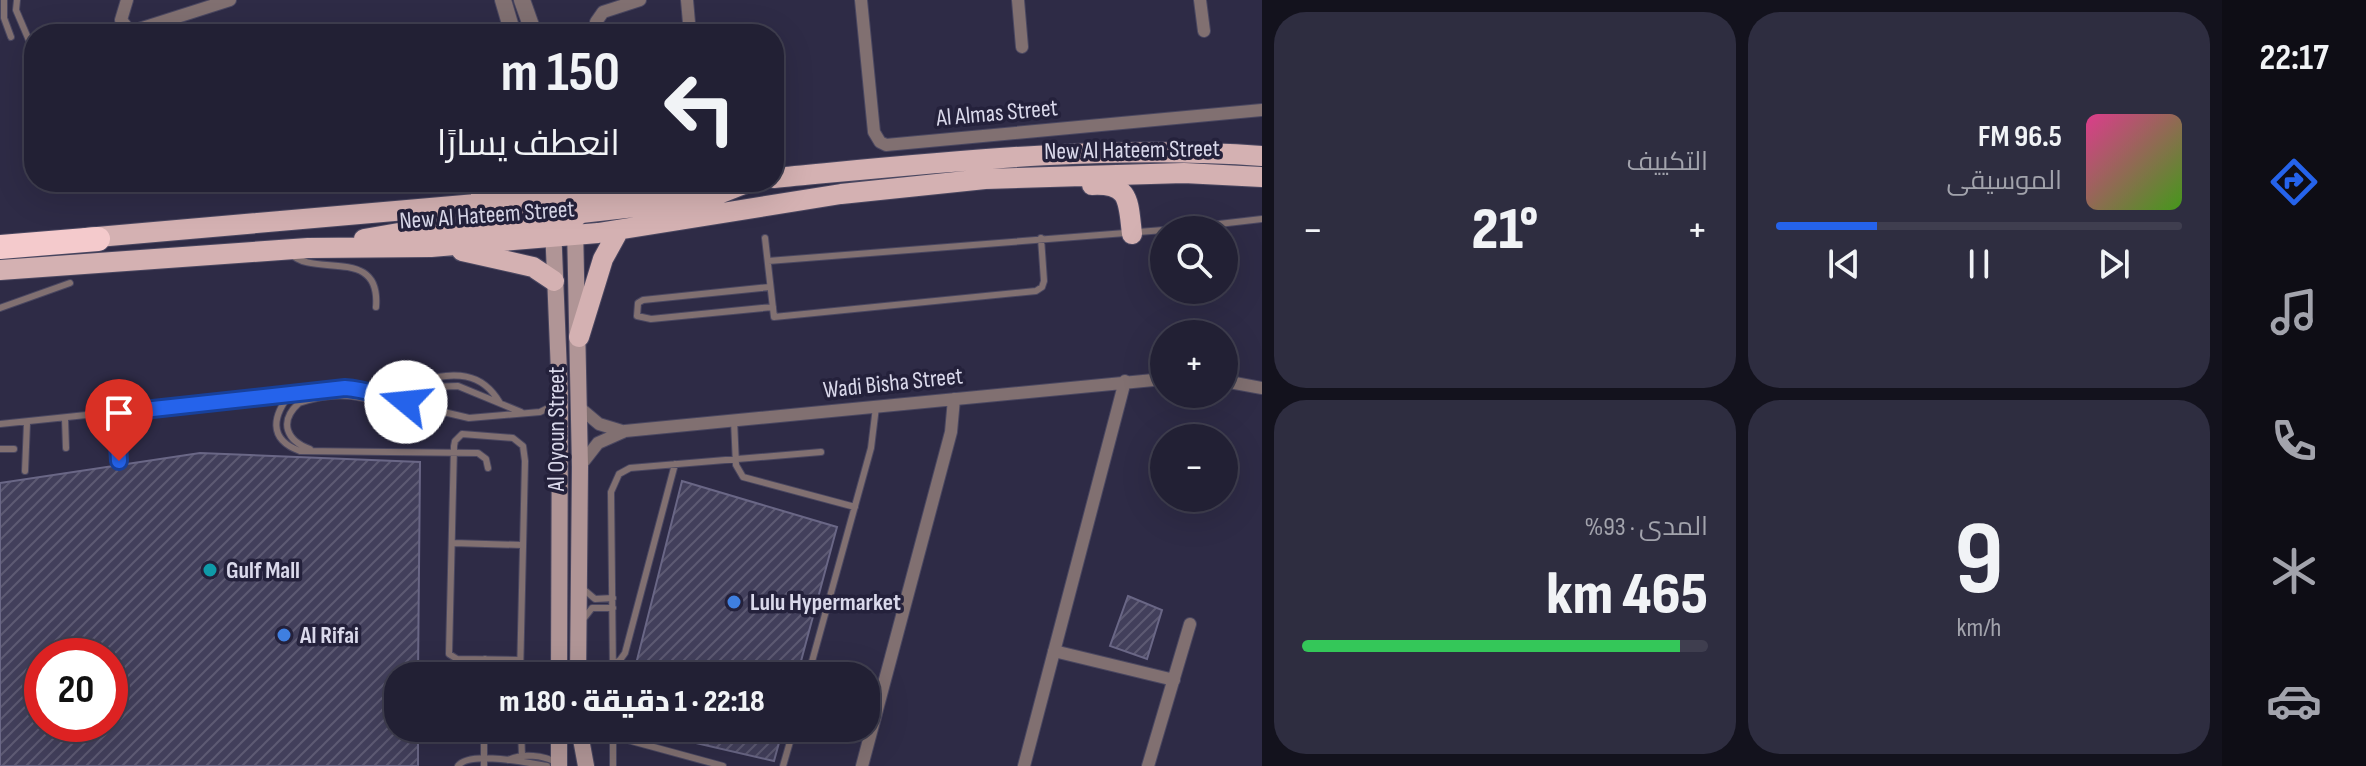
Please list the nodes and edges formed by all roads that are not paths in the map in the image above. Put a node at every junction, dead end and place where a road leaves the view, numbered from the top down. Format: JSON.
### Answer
{"nodes":[{"id":1,"x":4,"y":0,"type":"edge"},
{"id":2,"x":17,"y":0,"type":"edge"},
{"id":3,"x":127,"y":0,"type":"edge"},
{"id":4,"x":230,"y":0,"type":"edge"},
{"id":5,"x":503,"y":0,"type":"edge"},
{"id":6,"x":522,"y":0,"type":"edge"},
{"id":7,"x":640,"y":0,"type":"edge"},
{"id":8,"x":687,"y":0,"type":"edge"},
{"id":9,"x":861,"y":0,"type":"edge"},
{"id":10,"x":1018,"y":0,"type":"edge"},
{"id":11,"x":1200,"y":0,"type":"edge"},
{"id":12,"x":124,"y":24,"type":"edge"},
{"id":13,"x":155,"y":24,"type":"edge"},
{"id":14,"x":508,"y":24,"type":"edge"},
{"id":15,"x":530,"y":24,"type":"edge"},
{"id":16,"x":596,"y":24,"type":"edge"},
{"id":17,"x":689,"y":24,"type":"edge"},
{"id":18,"x":24,"y":29,"type":"edge"},
{"id":19,"x":1204,"y":31,"type":"dead end"},
{"id":20,"x":11,"y":37,"type":"dead end"},
{"id":21,"x":1022,"y":47,"type":"dead end"},
{"id":22,"x":1262,"y":110,"type":"edge"},
{"id":23,"x":1262,"y":148,"type":"edge"},
{"id":24,"x":1224,"y":153,"type":"junction"},
{"id":25,"x":1262,"y":156,"type":"edge"},
{"id":26,"x":784,"y":177,"type":"edge"},
{"id":27,"x":1262,"y":177,"type":"edge"},
{"id":28,"x":985,"y":179,"type":"junction"},
{"id":29,"x":493,"y":192,"type":"edge"},
{"id":30,"x":626,"y":192,"type":"edge"},
{"id":31,"x":724,"y":192,"type":"edge"},
{"id":32,"x":567,"y":200,"type":"edge"},
{"id":33,"x":441,"y":207,"type":"junction"},
{"id":34,"x":1262,"y":219,"type":"edge"},
{"id":35,"x":1238,"y":222,"type":"edge"},
{"id":36,"x":554,"y":226,"type":"junction"},
{"id":37,"x":619,"y":230,"type":"junction"},
{"id":38,"x":1150,"y":232,"type":"edge"},
{"id":39,"x":0,"y":234,"type":"edge"},
{"id":40,"x":1132,"y":234,"type":"junction"},
{"id":41,"x":765,"y":238,"type":"dead end"},
{"id":42,"x":1041,"y":238,"type":"junction"},
{"id":43,"x":98,"y":239,"type":"junction"},
{"id":44,"x":0,"y":247,"type":"edge"},
{"id":45,"x":431,"y":247,"type":"junction"},
{"id":46,"x":298,"y":249,"type":"junction"},
{"id":47,"x":768,"y":261,"type":"junction"},
{"id":48,"x":0,"y":270,"type":"edge"},
{"id":49,"x":554,"y":281,"type":"junction"},
{"id":50,"x":70,"y":283,"type":"dead end"},
{"id":51,"x":770,"y":287,"type":"junction"},
{"id":52,"x":376,"y":307,"type":"dead end"},
{"id":53,"x":773,"y":307,"type":"junction"},
{"id":54,"x":0,"y":308,"type":"edge"},
{"id":55,"x":579,"y":337,"type":"junction"},
{"id":56,"x":1150,"y":380,"type":"edge"},
{"id":57,"x":1125,"y":381,"type":"junction"},
{"id":58,"x":1238,"y":384,"type":"edge"},
{"id":59,"x":1262,"y":388,"type":"edge"},
{"id":60,"x":291,"y":393,"type":"junction"},
{"id":61,"x":560,"y":397,"type":"junction"},
{"id":62,"x":954,"y":399,"type":"junction"},
{"id":63,"x":500,"y":403,"type":"junction"},
{"id":64,"x":414,"y":405,"type":"junction"},
{"id":65,"x":876,"y":407,"type":"junction"},
{"id":66,"x":580,"y":408,"type":"junction"},
{"id":67,"x":116,"y":413,"type":"junction"},
{"id":68,"x":526,"y":413,"type":"junction"},
{"id":69,"x":65,"y":419,"type":"junction"},
{"id":70,"x":734,"y":420,"type":"junction"},
{"id":71,"x":27,"y":423,"type":"junction"},
{"id":72,"x":0,"y":424,"type":"edge"},
{"id":73,"x":625,"y":431,"type":"junction"},
{"id":74,"x":66,"y":448,"type":"dead end"},
{"id":75,"x":0,"y":449,"type":"edge"},
{"id":76,"x":14,"y":449,"type":"dead end"},
{"id":77,"x":315,"y":450,"type":"junction"},
{"id":78,"x":454,"y":451,"type":"junction"},
{"id":79,"x":821,"y":452,"type":"dead end"},
{"id":80,"x":736,"y":460,"type":"junction"},
{"id":81,"x":119,"y":461,"type":"dead end"},
{"id":82,"x":675,"y":464,"type":"junction"},
{"id":83,"x":580,"y":467,"type":"junction"},
{"id":84,"x":488,"y":468,"type":"dead end"},
{"id":85,"x":25,"y":471,"type":"dead end"},
{"id":86,"x":855,"y":507,"type":"junction"},
{"id":87,"x":453,"y":543,"type":"junction"},
{"id":88,"x":522,"y":545,"type":"junction"},
{"id":89,"x":579,"y":576,"type":"junction"},
{"id":90,"x":613,"y":598,"type":"junction"},
{"id":91,"x":613,"y":608,"type":"junction"},
{"id":92,"x":1190,"y":624,"type":"dead end"},
{"id":93,"x":1054,"y":651,"type":"junction"},
{"id":94,"x":485,"y":659,"type":"joint"},
{"id":95,"x":519,"y":660,"type":"joint"},
{"id":96,"x":559,"y":662,"type":"edge"},
{"id":97,"x":578,"y":662,"type":"edge"},
{"id":98,"x":581,"y":662,"type":"edge"},
{"id":99,"x":613,"y":662,"type":"edge"},
{"id":100,"x":616,"y":662,"type":"edge"},
{"id":101,"x":812,"y":662,"type":"edge"},
{"id":102,"x":1174,"y":680,"type":"junction"},
{"id":103,"x":521,"y":742,"type":"edge"},
{"id":104,"x":557,"y":742,"type":"edge"},
{"id":105,"x":582,"y":742,"type":"edge"},
{"id":106,"x":613,"y":742,"type":"edge"},
{"id":107,"x":642,"y":742,"type":"edge"},
{"id":108,"x":790,"y":742,"type":"edge"},
{"id":109,"x":677,"y":754,"type":"junction"},
{"id":110,"x":484,"y":762,"type":"edge"},
{"id":111,"x":522,"y":762,"type":"edge"},
{"id":112,"x":555,"y":765,"type":"edge"},
{"id":113,"x":711,"y":765,"type":"edge"},
{"id":114,"x":458,"y":766,"type":"edge"},
{"id":115,"x":586,"y":766,"type":"edge"},
{"id":116,"x":613,"y":766,"type":"edge"},
{"id":117,"x":673,"y":766,"type":"edge"},
{"id":118,"x":723,"y":766,"type":"edge"},
{"id":119,"x":783,"y":766,"type":"edge"},
{"id":120,"x":862,"y":766,"type":"edge"},
{"id":121,"x":1024,"y":766,"type":"edge"},
{"id":122,"x":1148,"y":766,"type":"edge"}],
"edges":[{"from":1,"to":20,"type":"lane"},
{"from":2,"to":18,"type":"lane"},
{"from":3,"to":12,"type":"street"},
{"from":4,"to":13,"type":"street"},
{"from":5,"to":14,"type":"street"},
{"from":6,"to":15,"type":"street"},
{"from":7,"to":16,"type":"street"},
{"from":8,"to":17,"type":"street"},
{"from":9,"to":22,"type":"street","name":"Al Almas Street"},
{"from":10,"to":21,"type":"street"},
{"from":11,"to":19,"type":"street"},
{"from":23,"to":24,"type":"main road"},
{"from":24,"to":25,"type":"main road","name":"New Al Hateem Street"},
{"from":24,"to":26,"type":"main road","name":"New Al Hateem Street"},
{"from":27,"to":28,"type":"main road","name":"New Al Hateem Street"},
{"from":28,"to":37,"type":"main road","name":"New Al Hateem Street"},
{"from":28,"to":40,"type":"main road"},
{"from":29,"to":33,"type":"main road"},
{"from":30,"to":32,"type":"main road","name":"New Al Hateem Street"},
{"from":31,"to":32,"type":"main road"},
{"from":32,"to":33,"type":"main road","name":"New Al Hateem Street"},
{"from":32,"to":36,"type":"main road","name":"New Al Hateem Street"},
{"from":32,"to":36,"type":"main road"},
{"from":32,"to":37,"type":"main road","name":"New Al Hateem Street"},
{"from":32,"to":55,"type":"main road","name":"Al Oyoun Street"},
{"from":33,"to":43,"type":"main road","name":"New Al Hateem Street"},
{"from":34,"to":35,"type":"lane"},
{"from":36,"to":45,"type":"main road","name":"New Al Hateem Street"},
{"from":36,"to":46,"type":"main road"},
{"from":36,"to":49,"type":"main road","name":"Al Oyoun Street"},
{"from":37,"to":55,"type":"main road"},
{"from":38,"to":40,"type":"lane"},
{"from":39,"to":43,"type":"main road","name":"New Al Hateem Street"},
{"from":40,"to":42,"type":"lane"},
{"from":41,"to":47,"type":"lane"},
{"from":42,"to":47,"type":"lane"},
{"from":42,"to":53,"type":"lane"},
{"from":43,"to":44,"type":"highway"},
{"from":45,"to":46,"type":"main road","name":"New Al Hateem Street"},
{"from":45,"to":49,"type":"main road"},
{"from":46,"to":48,"type":"main road","name":"New Al Hateem Street"},
{"from":46,"to":52,"type":"lane"},
{"from":47,"to":51,"type":"lane"},
{"from":49,"to":61,"type":"main road","name":"Al Oyoun Street"},
{"from":50,"to":54,"type":"lane"},
{"from":51,"to":53,"type":"lane"},
{"from":51,"to":53,"type":"lane"},
{"from":55,"to":66,"type":"main road","name":"Al Oyoun Street"},
{"from":56,"to":57,"type":"street","name":"Wadi Bisha Street"},
{"from":57,"to":62,"type":"street","name":"Wadi Bisha Street"},
{"from":57,"to":93,"type":"street"},
{"from":58,"to":59,"type":"street"},
{"from":60,"to":64,"type":"lane"},
{"from":60,"to":67,"type":"lane"},
{"from":60,"to":77,"type":"lane"},
{"from":61,"to":68,"type":"lane"},
{"from":61,"to":96,"type":"main road","name":"Al Oyoun Street"},
{"from":62,"to":65,"type":"street","name":"Wadi Bisha Street"},
{"from":62,"to":120,"type":"street"},
{"from":63,"to":63,"type":"lane"},
{"from":63,"to":68,"type":"lane"},
{"from":64,"to":68,"type":"lane"},
{"from":64,"to":77,"type":"lane"},
{"from":65,"to":70,"type":"street","name":"Wadi Bisha Street"},
{"from":65,"to":86,"type":"lane"},
{"from":66,"to":73,"type":"street","name":"Wadi Bisha Street"},
{"from":66,"to":83,"type":"main road","name":"Al Oyoun Street"},
{"from":67,"to":69,"type":"lane"},
{"from":67,"to":81,"type":"lane"},
{"from":69,"to":71,"type":"lane"},
{"from":69,"to":74,"type":"lane"},
{"from":70,"to":73,"type":"street","name":"Wadi Bisha Street"},
{"from":70,"to":80,"type":"lane"},
{"from":71,"to":72,"type":"lane"},
{"from":71,"to":85,"type":"lane"},
{"from":73,"to":83,"type":"street","name":"Wadi Bisha Street"},
{"from":75,"to":76,"type":"lane"},
{"from":77,"to":78,"type":"lane"},
{"from":78,"to":84,"type":"lane"},
{"from":78,"to":87,"type":"lane"},
{"from":78,"to":88,"type":"lane"},
{"from":79,"to":80,"type":"lane"},
{"from":80,"to":82,"type":"lane"},
{"from":80,"to":86,"type":"lane"},
{"from":82,"to":90,"type":"lane"},
{"from":82,"to":100,"type":"lane"},
{"from":83,"to":89,"type":"main road","name":"Al Oyoun Street"},
{"from":86,"to":101,"type":"lane"},
{"from":87,"to":88,"type":"lane"},
{"from":87,"to":94,"type":"lane"},
{"from":88,"to":95,"type":"lane"},
{"from":89,"to":90,"type":"lane"},
{"from":89,"to":97,"type":"main road","name":"Al Oyoun Street"},
{"from":90,"to":91,"type":"lane"},
{"from":91,"to":98,"type":"lane"},
{"from":91,"to":99,"type":"lane"},
{"from":92,"to":102,"type":"street"},
{"from":93,"to":102,"type":"street"},
{"from":93,"to":121,"type":"street"},
{"from":94,"to":95,"type":"lane"},
{"from":102,"to":122,"type":"street"},
{"from":103,"to":111,"type":"lane"},
{"from":104,"to":112,"type":"main road"},
{"from":105,"to":115,"type":"main road"},
{"from":106,"to":116,"type":"lane"},
{"from":107,"to":109,"type":"lane"},
{"from":108,"to":119,"type":"lane"},
{"from":109,"to":113,"type":"lane"},
{"from":109,"to":117,"type":"lane"},
{"from":110,"to":111,"type":"lane"},
{"from":110,"to":114,"type":"lane"},
{"from":111,"to":112,"type":"lane"},
{"from":111,"to":112,"type":"lane"},
{"from":113,"to":118,"type":"lane"}]}
